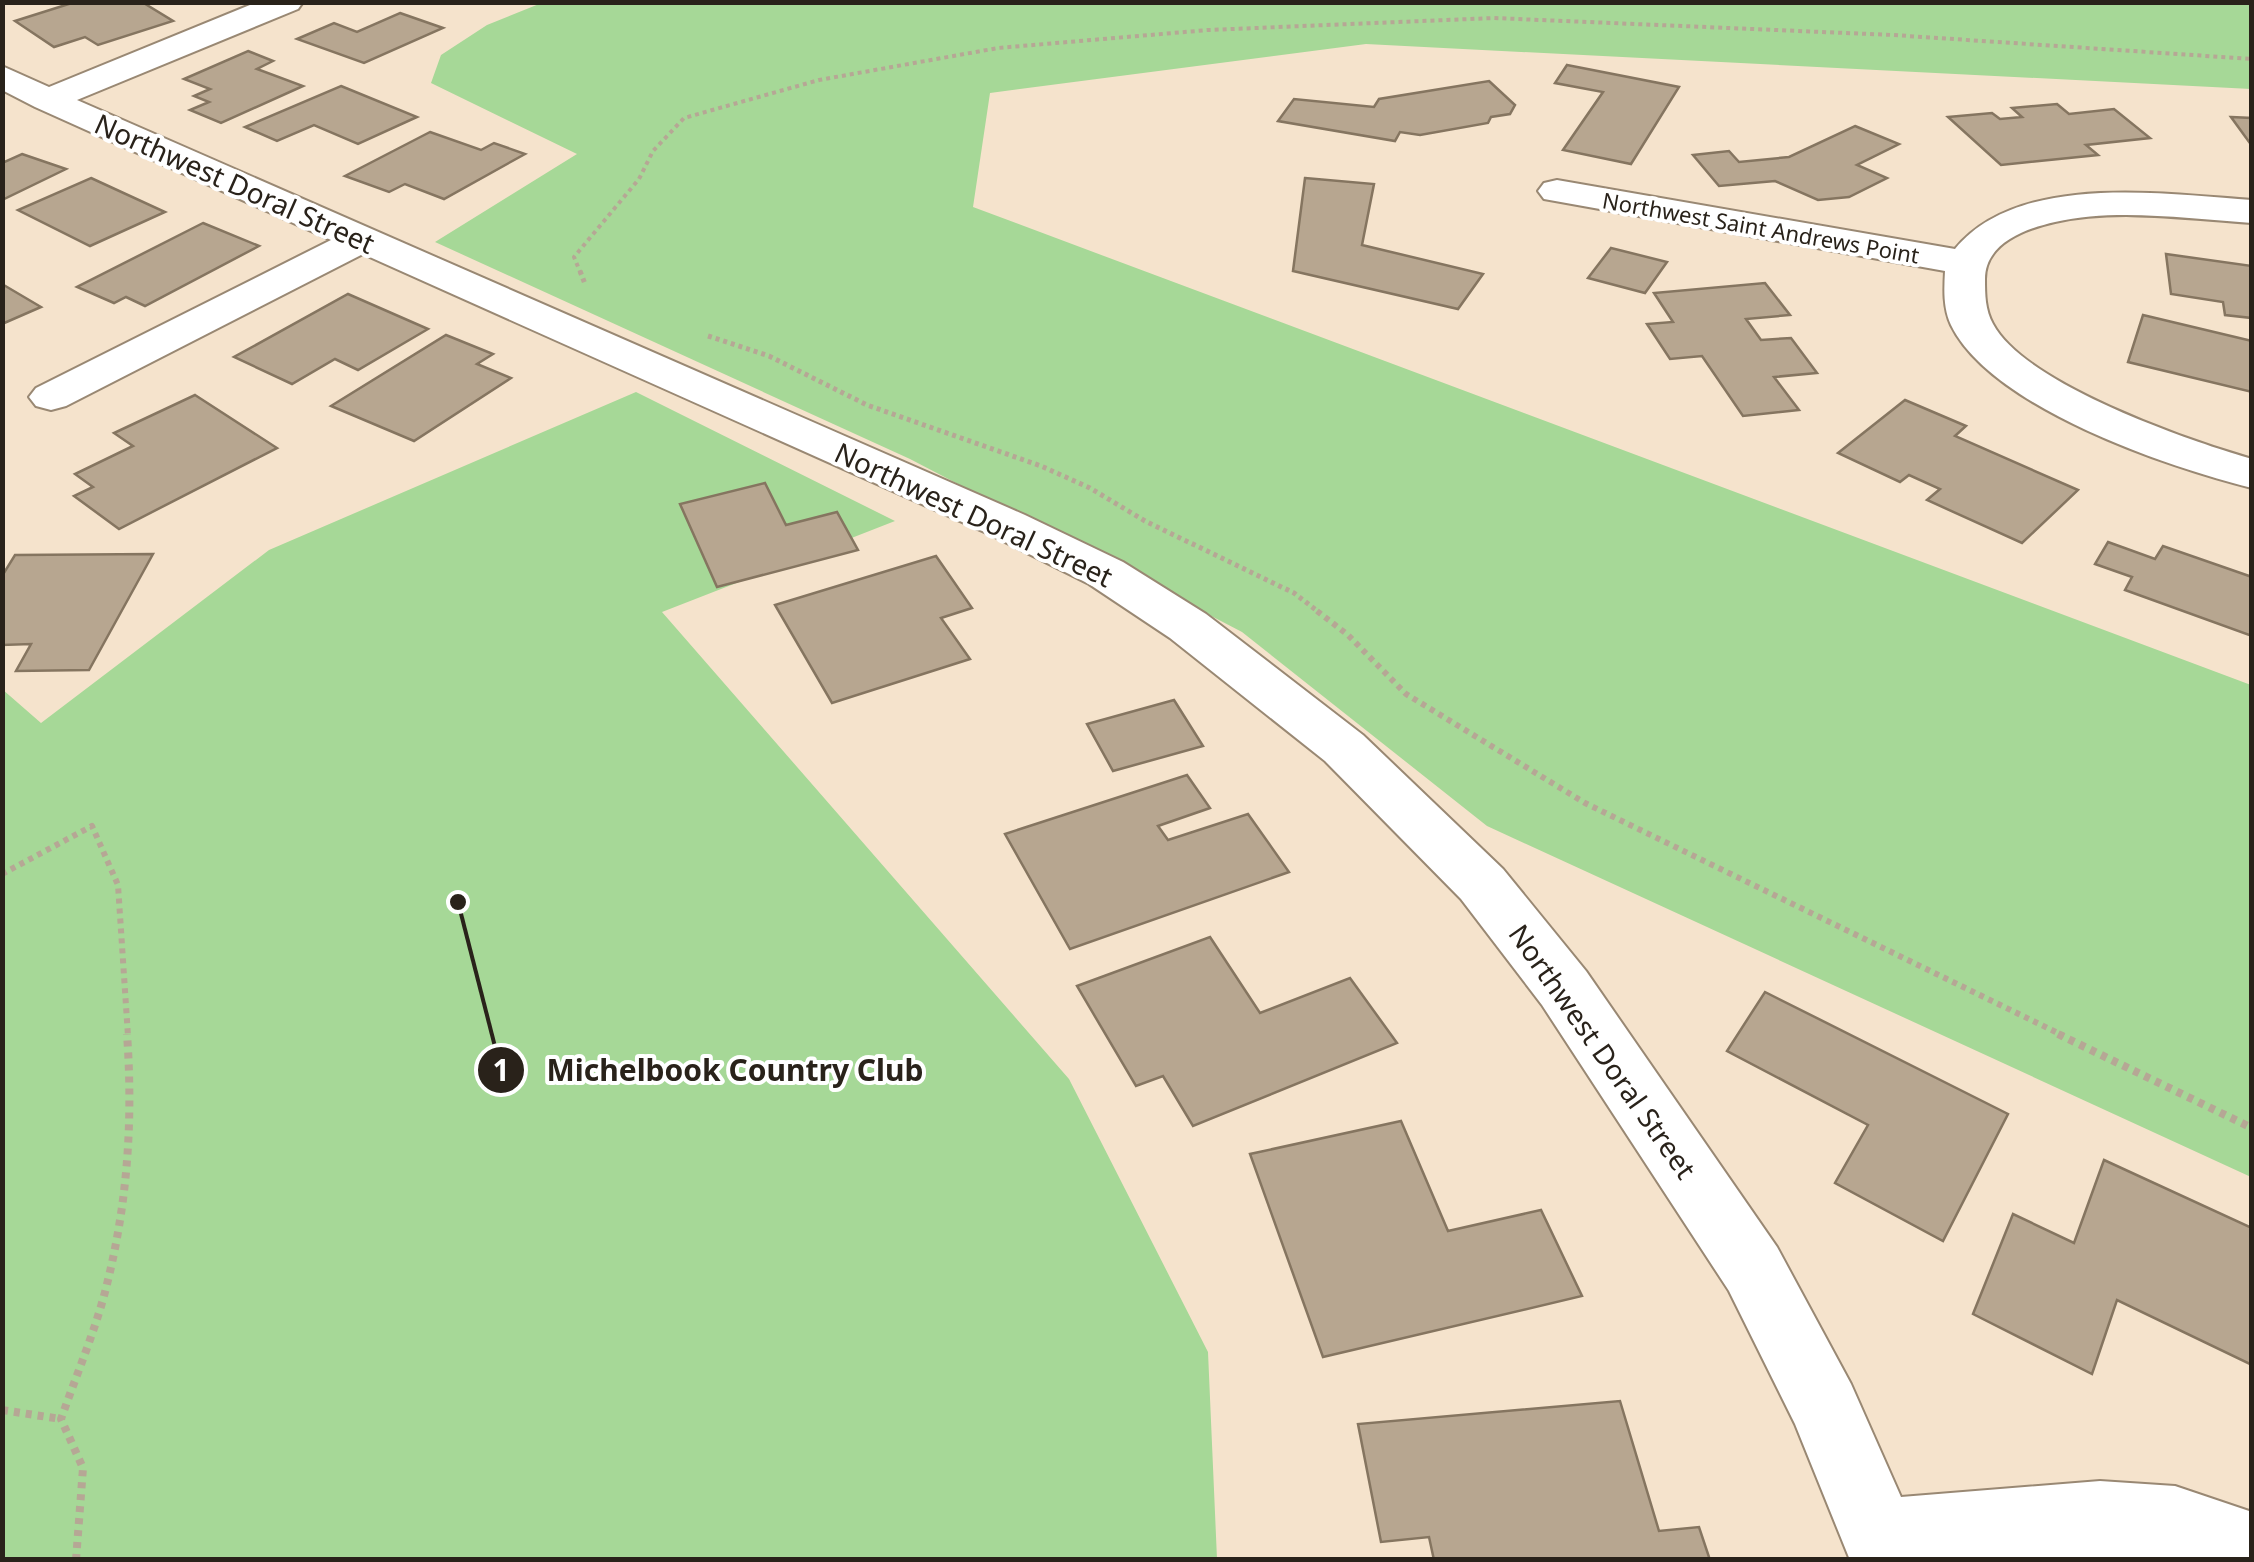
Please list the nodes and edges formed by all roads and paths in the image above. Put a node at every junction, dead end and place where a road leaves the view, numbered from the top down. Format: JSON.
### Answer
{"nodes":[{"id":1,"x":287,"y":2,"type":"edge"},
{"id":2,"x":2252,"y":59,"type":"edge"},
{"id":3,"x":25,"y":88,"type":"edge"},
{"id":4,"x":1557,"y":191,"type":"dead end"},
{"id":5,"x":2252,"y":212,"type":"edge"},
{"id":6,"x":363,"y":239,"type":"junction"},
{"id":7,"x":1965,"y":263,"type":"junction"},
{"id":8,"x":593,"y":293,"type":"dead end"},
{"id":9,"x":694,"y":334,"type":"dead end"},
{"id":10,"x":50,"y":397,"type":"dead end"},
{"id":11,"x":2252,"y":474,"type":"edge"},
{"id":12,"x":2,"y":874,"type":"edge"},
{"id":13,"x":2252,"y":1128,"type":"edge"},
{"id":14,"x":2,"y":1410,"type":"edge"},
{"id":15,"x":61,"y":1419,"type":"junction"},
{"id":16,"x":1886,"y":1548,"type":"edge"},
{"id":17,"x":2252,"y":1551,"type":"edge"},
{"id":18,"x":76,"y":1560,"type":"edge"}],
"edges":[{"from":1,"to":3,"type":"street"},
{"from":2,"to":8,"type":"path"},
{"from":3,"to":6,"type":"street","name":"Northwest Doral Street"},
{"from":4,"to":7,"type":"street","name":"Northwest Saint Andrews Point"},
{"from":5,"to":7,"type":"street"},
{"from":6,"to":10,"type":"street"},
{"from":6,"to":16,"type":"street","name":"Northwest Doral Street"},
{"from":7,"to":11,"type":"street"},
{"from":9,"to":13,"type":"path"},
{"from":12,"to":15,"type":"path"},
{"from":14,"to":15,"type":"path"},
{"from":15,"to":18,"type":"path"},
{"from":16,"to":17,"type":"street"}]}
